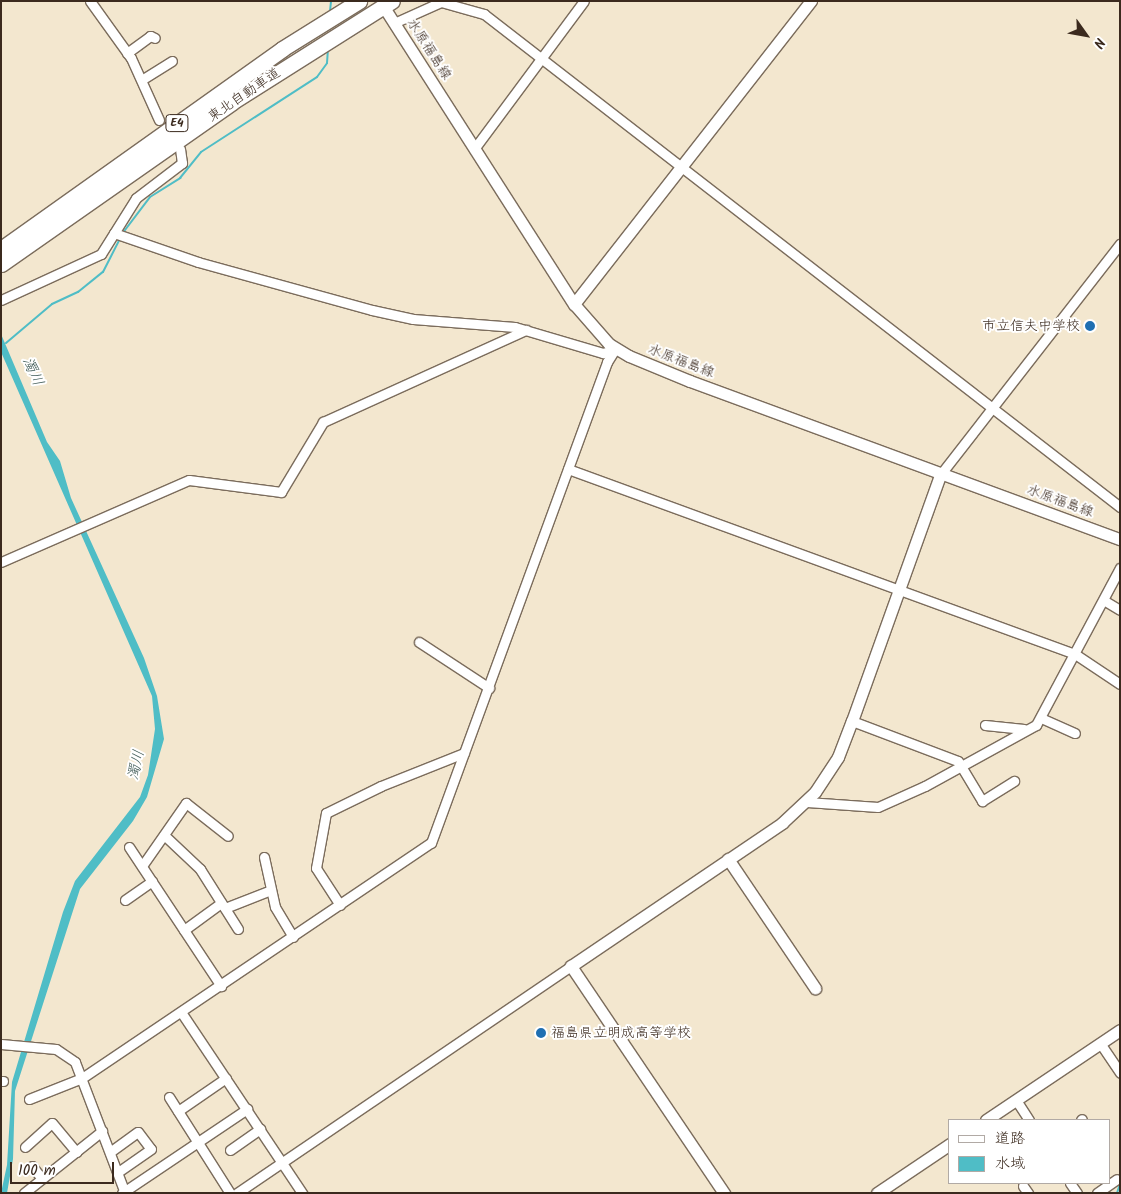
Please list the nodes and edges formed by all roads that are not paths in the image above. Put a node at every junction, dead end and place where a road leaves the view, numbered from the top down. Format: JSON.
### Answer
{"nodes":[{"id":1,"x":90,"y":1,"type":"edge"},
{"id":2,"x":359,"y":1,"type":"edge"},
{"id":3,"x":584,"y":1,"type":"edge"},
{"id":4,"x":811,"y":1,"type":"edge"},
{"id":5,"x":390,"y":6,"type":"edge"},
{"id":6,"x":394,"y":23,"type":"junction"},
{"id":7,"x":155,"y":38,"type":"dead end"},
{"id":8,"x":127,"y":53,"type":"junction"},
{"id":9,"x":542,"y":60,"type":"junction"},
{"id":10,"x":172,"y":61,"type":"dead end"},
{"id":11,"x":142,"y":79,"type":"junction"},
{"id":12,"x":159,"y":120,"type":"dead end"},
{"id":13,"x":180,"y":149,"type":"dead end"},
{"id":14,"x":474,"y":149,"type":"junction"},
{"id":15,"x":682,"y":167,"type":"junction"},
{"id":16,"x":35,"y":233,"type":"junction"},
{"id":17,"x":114,"y":233,"type":"junction"},
{"id":18,"x":1120,"y":244,"type":"edge"},
{"id":19,"x":1,"y":249,"type":"edge"},
{"id":20,"x":1,"y":264,"type":"edge"},
{"id":21,"x":1,"y":300,"type":"edge"},
{"id":22,"x":574,"y":304,"type":"junction"},
{"id":23,"x":526,"y":330,"type":"junction"},
{"id":24,"x":615,"y":349,"type":"junction"},
{"id":25,"x":993,"y":407,"type":"junction"},
{"id":26,"x":568,"y":469,"type":"junction"},
{"id":27,"x":940,"y":475,"type":"junction"},
{"id":28,"x":1120,"y":507,"type":"edge"},
{"id":29,"x":1120,"y":539,"type":"edge"},
{"id":30,"x":1,"y":562,"type":"edge"},
{"id":31,"x":1120,"y":568,"type":"edge"},
{"id":32,"x":900,"y":590,"type":"junction"},
{"id":33,"x":1105,"y":601,"type":"junction"},
{"id":34,"x":1120,"y":610,"type":"edge"},
{"id":35,"x":419,"y":642,"type":"dead end"},
{"id":36,"x":1075,"y":654,"type":"junction"},
{"id":37,"x":1120,"y":684,"type":"edge"},
{"id":38,"x":489,"y":688,"type":"junction"},
{"id":39,"x":1041,"y":718,"type":"junction"},
{"id":40,"x":852,"y":721,"type":"junction"},
{"id":41,"x":986,"y":725,"type":"dead end"},
{"id":42,"x":1024,"y":729,"type":"junction"},
{"id":43,"x":1075,"y":733,"type":"dead end"},
{"id":44,"x":464,"y":753,"type":"junction"},
{"id":45,"x":962,"y":766,"type":"junction"},
{"id":46,"x":1014,"y":781,"type":"dead end"},
{"id":47,"x":807,"y":802,"type":"junction"},
{"id":48,"x":164,"y":835,"type":"junction"},
{"id":49,"x":228,"y":836,"type":"dead end"},
{"id":50,"x":130,"y":847,"type":"dead end"},
{"id":51,"x":264,"y":857,"type":"dead end"},
{"id":52,"x":728,"y":859,"type":"junction"},
{"id":53,"x":142,"y":866,"type":"junction"},
{"id":54,"x":152,"y":881,"type":"junction"},
{"id":55,"x":271,"y":890,"type":"junction"},
{"id":56,"x":125,"y":900,"type":"dead end"},
{"id":57,"x":340,"y":905,"type":"junction"},
{"id":58,"x":223,"y":906,"type":"junction"},
{"id":59,"x":238,"y":929,"type":"dead end"},
{"id":60,"x":184,"y":930,"type":"junction"},
{"id":61,"x":293,"y":937,"type":"junction"},
{"id":62,"x":571,"y":966,"type":"junction"},
{"id":63,"x":221,"y":986,"type":"junction"},
{"id":64,"x":815,"y":988,"type":"dead end"},
{"id":65,"x":181,"y":1012,"type":"junction"},
{"id":66,"x":1120,"y":1030,"type":"edge"},
{"id":67,"x":1100,"y":1043,"type":"junction"},
{"id":68,"x":1,"y":1044,"type":"edge"},
{"id":69,"x":1120,"y":1073,"type":"edge"},
{"id":70,"x":82,"y":1078,"type":"junction"},
{"id":71,"x":226,"y":1078,"type":"junction"},
{"id":72,"x":168,"y":1097,"type":"dead end"},
{"id":73,"x":29,"y":1099,"type":"dead end"},
{"id":74,"x":1016,"y":1100,"type":"junction"},
{"id":75,"x":247,"y":1110,"type":"junction"},
{"id":76,"x":178,"y":1111,"type":"junction"},
{"id":77,"x":988,"y":1119,"type":"edge"},
{"id":78,"x":1028,"y":1119,"type":"edge"},
{"id":79,"x":260,"y":1129,"type":"junction"},
{"id":80,"x":102,"y":1131,"type":"junction"},
{"id":81,"x":198,"y":1143,"type":"junction"},
{"id":82,"x":948,"y":1145,"type":"edge"},
{"id":83,"x":25,"y":1147,"type":"dead end"},
{"id":84,"x":230,"y":1150,"type":"dead end"},
{"id":85,"x":76,"y":1152,"type":"junction"},
{"id":86,"x":110,"y":1152,"type":"junction"},
{"id":87,"x":282,"y":1162,"type":"junction"},
{"id":88,"x":32,"y":1166,"type":"dead end"},
{"id":89,"x":118,"y":1172,"type":"junction"},
{"id":90,"x":42,"y":1179,"type":"junction"},
{"id":91,"x":1117,"y":1179,"type":"dead end"},
{"id":92,"x":1111,"y":1183,"type":"edge"},
{"id":93,"x":1110,"y":1184,"type":"edge"},
{"id":94,"x":243,"y":1191,"type":"edge"},
{"id":95,"x":883,"y":1191,"type":"edge"},
{"id":96,"x":124,"y":1192,"type":"edge"},
{"id":97,"x":24,"y":1193,"type":"edge"},
{"id":98,"x":230,"y":1193,"type":"edge"},
{"id":99,"x":302,"y":1193,"type":"edge"},
{"id":100,"x":724,"y":1193,"type":"edge"},
{"id":101,"x":1097,"y":1193,"type":"edge"}],
"edges":[{"from":1,"to":8,"type":"street"},
{"from":2,"to":16,"type":"highway","name":"東北自動車道","number":"E4"},
{"from":3,"to":9,"type":"street"},
{"from":4,"to":15,"type":"street"},
{"from":5,"to":6,"type":"street","name":"水原福島線"},
{"from":5,"to":16,"type":"highway","name":"東北自動車道","number":"E4"},
{"from":6,"to":9,"type":"street"},
{"from":6,"to":14,"type":"street","name":"水原福島線"},
{"from":7,"to":8,"type":"street"},
{"from":8,"to":11,"type":"street"},
{"from":9,"to":14,"type":"street"},
{"from":9,"to":15,"type":"street"},
{"from":10,"to":11,"type":"street"},
{"from":11,"to":12,"type":"street"},
{"from":13,"to":17,"type":"street"},
{"from":14,"to":22,"type":"street","name":"水原福島線"},
{"from":15,"to":22,"type":"street"},
{"from":15,"to":25,"type":"street"},
{"from":16,"to":19,"type":"highway","name":"東北自動車道","number":"E4"},
{"from":16,"to":20,"type":"highway","name":"東北自動車道","number":"E4"},
{"from":17,"to":21,"type":"street"},
{"from":17,"to":23,"type":"street"},
{"from":18,"to":25,"type":"street"},
{"from":22,"to":24,"type":"street","name":"水原福島線"},
{"from":23,"to":24,"type":"street"},
{"from":23,"to":30,"type":"street"},
{"from":24,"to":26,"type":"street"},
{"from":24,"to":27,"type":"street","name":"水原福島線"},
{"from":25,"to":27,"type":"street"},
{"from":25,"to":28,"type":"street"},
{"from":26,"to":32,"type":"street"},
{"from":26,"to":38,"type":"street"},
{"from":27,"to":29,"type":"street","name":"水原福島線"},
{"from":27,"to":32,"type":"street"},
{"from":31,"to":33,"type":"street"},
{"from":32,"to":36,"type":"street"},
{"from":32,"to":40,"type":"street"},
{"from":33,"to":34,"type":"street"},
{"from":33,"to":36,"type":"street"},
{"from":35,"to":38,"type":"street"},
{"from":36,"to":37,"type":"street"},
{"from":36,"to":39,"type":"street"},
{"from":38,"to":44,"type":"street"},
{"from":39,"to":42,"type":"street"},
{"from":39,"to":43,"type":"street"},
{"from":40,"to":45,"type":"street"},
{"from":40,"to":47,"type":"street"},
{"from":41,"to":42,"type":"street"},
{"from":42,"to":45,"type":"street"},
{"from":44,"to":57,"type":"street"},
{"from":44,"to":57,"type":"street"},
{"from":45,"to":46,"type":"street"},
{"from":45,"to":47,"type":"street"},
{"from":47,"to":52,"type":"street"},
{"from":48,"to":49,"type":"street"},
{"from":48,"to":53,"type":"street"},
{"from":48,"to":58,"type":"street"},
{"from":50,"to":53,"type":"street"},
{"from":51,"to":55,"type":"street"},
{"from":52,"to":62,"type":"street"},
{"from":52,"to":64,"type":"street"},
{"from":53,"to":54,"type":"street"},
{"from":54,"to":56,"type":"street"},
{"from":54,"to":60,"type":"street"},
{"from":55,"to":58,"type":"street"},
{"from":55,"to":61,"type":"street"},
{"from":57,"to":61,"type":"street"},
{"from":58,"to":59,"type":"street"},
{"from":58,"to":60,"type":"street"},
{"from":60,"to":63,"type":"street"},
{"from":61,"to":63,"type":"street"},
{"from":62,"to":87,"type":"street"},
{"from":62,"to":100,"type":"street"},
{"from":63,"to":65,"type":"street"},
{"from":65,"to":70,"type":"street"},
{"from":65,"to":71,"type":"street"},
{"from":66,"to":67,"type":"street"},
{"from":67,"to":69,"type":"street"},
{"from":67,"to":74,"type":"street"},
{"from":68,"to":70,"type":"street"},
{"from":70,"to":73,"type":"street"},
{"from":70,"to":80,"type":"street"},
{"from":71,"to":75,"type":"street"},
{"from":71,"to":76,"type":"street"},
{"from":72,"to":76,"type":"street"},
{"from":74,"to":77,"type":"street"},
{"from":74,"to":78,"type":"street"},
{"from":75,"to":79,"type":"street"},
{"from":75,"to":81,"type":"street"},
{"from":76,"to":81,"type":"street"},
{"from":79,"to":84,"type":"street"},
{"from":79,"to":87,"type":"street"},
{"from":80,"to":85,"type":"street"},
{"from":80,"to":86,"type":"street"},
{"from":81,"to":96,"type":"street"},
{"from":81,"to":98,"type":"street"},
{"from":82,"to":95,"type":"street"},
{"from":83,"to":85,"type":"street"},
{"from":85,"to":90,"type":"street"},
{"from":86,"to":89,"type":"street"},
{"from":86,"to":89,"type":"street"},
{"from":87,"to":94,"type":"street"},
{"from":87,"to":99,"type":"street"},
{"from":88,"to":90,"type":"street"},
{"from":89,"to":96,"type":"street"},
{"from":90,"to":97,"type":"street"},
{"from":91,"to":92,"type":"street"},
{"from":93,"to":101,"type":"street"}]}
